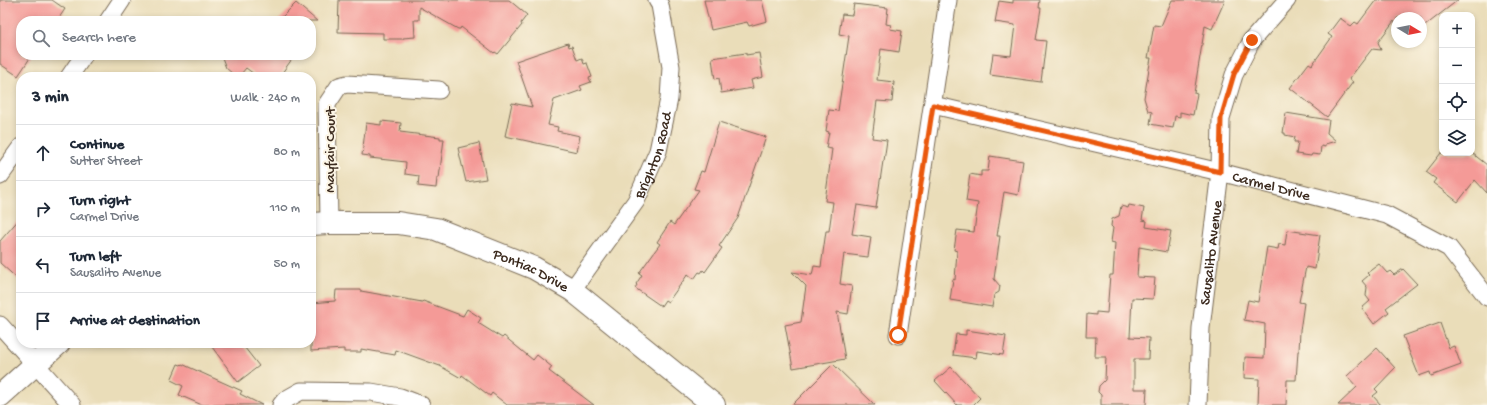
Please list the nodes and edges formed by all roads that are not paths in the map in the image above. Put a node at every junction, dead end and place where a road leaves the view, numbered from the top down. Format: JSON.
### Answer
{"nodes":[{"id":1,"x":122,"y":0,"type":"edge"},
{"id":2,"x":657,"y":0,"type":"edge"},
{"id":3,"x":948,"y":0,"type":"edge"},
{"id":4,"x":1287,"y":0,"type":"edge"},
{"id":5,"x":111,"y":16,"type":"edge"},
{"id":6,"x":81,"y":60,"type":"edge"},
{"id":7,"x":72,"y":72,"type":"edge"},
{"id":8,"x":440,"y":90,"type":"dead end"},
{"id":9,"x":933,"y":105,"type":"junction"},
{"id":10,"x":16,"y":154,"type":"edge"},
{"id":11,"x":1220,"y":172,"type":"junction"},
{"id":12,"x":0,"y":176,"type":"edge"},
{"id":13,"x":320,"y":223,"type":"edge"},
{"id":14,"x":572,"y":290,"type":"junction"},
{"id":15,"x":1487,"y":297,"type":"edge"},
{"id":16,"x":0,"y":325,"type":"edge"},
{"id":17,"x":898,"y":335,"type":"dead end"},
{"id":18,"x":16,"y":343,"type":"edge"},
{"id":19,"x":21,"y":348,"type":"edge"},
{"id":20,"x":53,"y":348,"type":"edge"},
{"id":21,"x":35,"y":364,"type":"junction"},
{"id":22,"x":0,"y":396,"type":"edge"},
{"id":23,"x":72,"y":405,"type":"edge"},
{"id":24,"x":281,"y":405,"type":"edge"},
{"id":25,"x":421,"y":405,"type":"edge"},
{"id":26,"x":714,"y":405,"type":"edge"},
{"id":27,"x":1198,"y":405,"type":"edge"}],
"edges":[{"from":1,"to":5,"type":"street"},
{"from":2,"to":14,"type":"street","name":"Brighton Road"},
{"from":3,"to":9,"type":"street"},
{"from":4,"to":11,"type":"street","name":"Sausalito Avenue"},
{"from":6,"to":7,"type":"street"},
{"from":8,"to":13,"type":"street","name":"Mayfair Court"},
{"from":9,"to":11,"type":"street","name":"Carmel Drive"},
{"from":9,"to":17,"type":"street"},
{"from":10,"to":12,"type":"street"},
{"from":11,"to":15,"type":"street","name":"Carmel Drive"},
{"from":11,"to":27,"type":"street","name":"Sausalito Avenue"},
{"from":13,"to":14,"type":"main road","name":"Pontiac Drive"},
{"from":14,"to":26,"type":"main road","name":"Pontiac Drive"},
{"from":16,"to":18,"type":"street"},
{"from":19,"to":21,"type":"street"},
{"from":20,"to":21,"type":"main road"},
{"from":21,"to":22,"type":"main road"},
{"from":21,"to":23,"type":"street"},
{"from":24,"to":25,"type":"street"}]}
